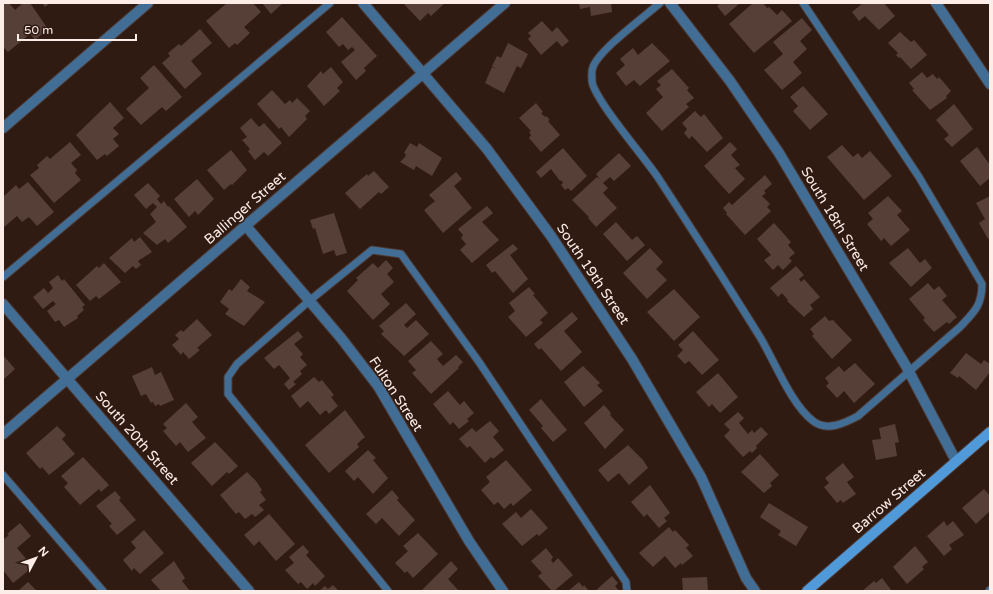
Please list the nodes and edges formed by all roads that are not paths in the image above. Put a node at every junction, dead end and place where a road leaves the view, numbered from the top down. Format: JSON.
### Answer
{"nodes":[{"id":1,"x":148,"y":3,"type":"edge"},
{"id":2,"x":330,"y":3,"type":"edge"},
{"id":3,"x":362,"y":3,"type":"edge"},
{"id":4,"x":504,"y":3,"type":"edge"},
{"id":5,"x":660,"y":3,"type":"edge"},
{"id":6,"x":670,"y":3,"type":"edge"},
{"id":7,"x":803,"y":3,"type":"edge"},
{"id":8,"x":936,"y":3,"type":"edge"},
{"id":9,"x":422,"y":74,"type":"junction"},
{"id":10,"x":990,"y":84,"type":"edge"},
{"id":11,"x":3,"y":128,"type":"edge"},
{"id":12,"x":246,"y":226,"type":"junction"},
{"id":13,"x":3,"y":277,"type":"edge"},
{"id":14,"x":309,"y":301,"type":"junction"},
{"id":15,"x":3,"y":304,"type":"edge"},
{"id":16,"x":909,"y":373,"type":"junction"},
{"id":17,"x":67,"y":379,"type":"junction"},
{"id":18,"x":990,"y":432,"type":"edge"},
{"id":19,"x":3,"y":434,"type":"edge"},
{"id":20,"x":956,"y":461,"type":"junction"},
{"id":21,"x":3,"y":475,"type":"edge"},
{"id":22,"x":103,"y":591,"type":"edge"},
{"id":23,"x":249,"y":591,"type":"edge"},
{"id":24,"x":388,"y":591,"type":"edge"},
{"id":25,"x":503,"y":591,"type":"edge"},
{"id":26,"x":627,"y":591,"type":"edge"},
{"id":27,"x":755,"y":591,"type":"edge"},
{"id":28,"x":808,"y":591,"type":"edge"}],
"edges":[{"from":1,"to":11,"type":"street"},
{"from":2,"to":13,"type":"lane"},
{"from":3,"to":9,"type":"street","name":"South 19th Street"},
{"from":4,"to":9,"type":"street","name":"Ballinger Street"},
{"from":5,"to":16,"type":"lane"},
{"from":6,"to":16,"type":"street","name":"South 18th Street"},
{"from":7,"to":16,"type":"lane"},
{"from":8,"to":10,"type":"street"},
{"from":9,"to":12,"type":"street","name":"Ballinger Street"},
{"from":9,"to":27,"type":"street","name":"South 19th Street"},
{"from":12,"to":14,"type":"street","name":"Fulton Street"},
{"from":12,"to":17,"type":"street","name":"Ballinger Street"},
{"from":14,"to":24,"type":"lane"},
{"from":14,"to":25,"type":"street","name":"Fulton Street"},
{"from":14,"to":26,"type":"lane"},
{"from":15,"to":17,"type":"street","name":"South 20th Street"},
{"from":16,"to":20,"type":"street","name":"South 18th Street"},
{"from":17,"to":19,"type":"street","name":"Ballinger Street"},
{"from":17,"to":23,"type":"street","name":"South 20th Street"},
{"from":18,"to":20,"type":"main road","name":"Barrow Street"},
{"from":20,"to":28,"type":"main road","name":"Barrow Street"},
{"from":21,"to":22,"type":"lane"}]}
